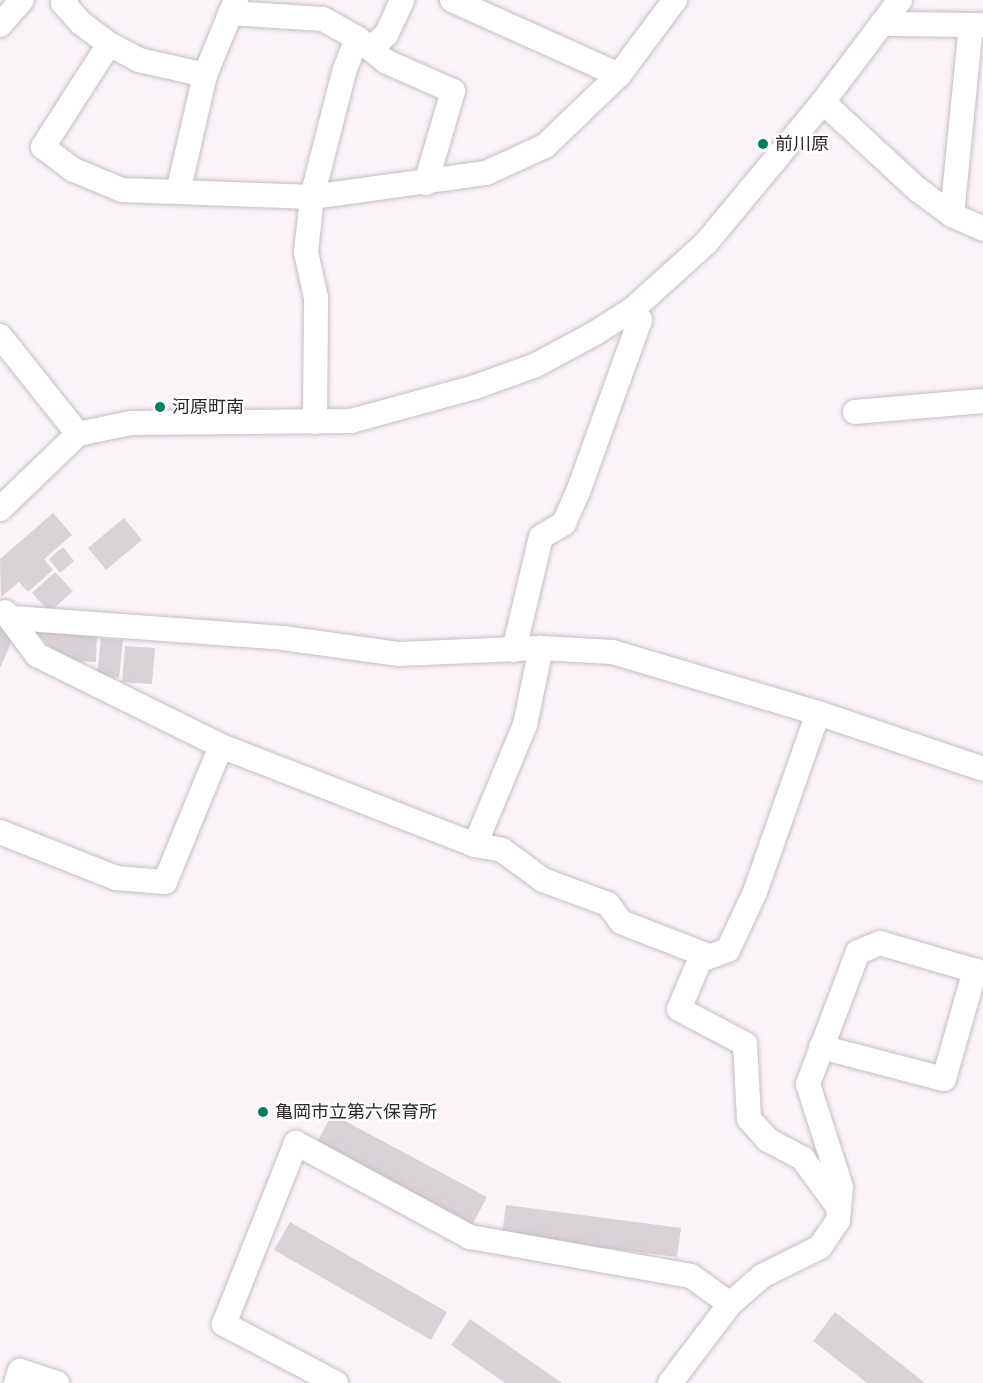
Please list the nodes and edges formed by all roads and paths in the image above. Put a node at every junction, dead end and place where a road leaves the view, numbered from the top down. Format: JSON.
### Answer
{"nodes":[{"id":1,"x":22,"y":0,"type":"edge"},
{"id":2,"x":402,"y":0,"type":"edge"},
{"id":3,"x":452,"y":0,"type":"edge"},
{"id":4,"x":675,"y":0,"type":"edge"},
{"id":5,"x":900,"y":0,"type":"edge"},
{"id":6,"x":61,"y":1,"type":"edge"},
{"id":7,"x":233,"y":7,"type":"edge"},
{"id":8,"x":882,"y":24,"type":"junction"},
{"id":9,"x":0,"y":25,"type":"edge"},
{"id":10,"x":977,"y":26,"type":"edge"},
{"id":11,"x":364,"y":43,"type":"junction"},
{"id":12,"x":110,"y":44,"type":"junction"},
{"id":13,"x":205,"y":75,"type":"junction"},
{"id":14,"x":619,"y":75,"type":"junction"},
{"id":15,"x":823,"y":102,"type":"junction"},
{"id":16,"x":426,"y":183,"type":"junction"},
{"id":17,"x":178,"y":192,"type":"junction"},
{"id":18,"x":312,"y":197,"type":"junction"},
{"id":19,"x":952,"y":215,"type":"junction"},
{"id":20,"x":983,"y":229,"type":"edge"},
{"id":21,"x":633,"y":309,"type":"junction"},
{"id":22,"x":0,"y":336,"type":"edge"},
{"id":23,"x":983,"y":400,"type":"edge"},
{"id":24,"x":855,"y":412,"type":"dead end"},
{"id":25,"x":315,"y":422,"type":"junction"},
{"id":26,"x":78,"y":435,"type":"junction"},
{"id":27,"x":0,"y":509,"type":"edge"},
{"id":28,"x":6,"y":613,"type":"edge"},
{"id":29,"x":541,"y":648,"type":"junction"},
{"id":30,"x":514,"y":650,"type":"junction"},
{"id":31,"x":818,"y":713,"type":"junction"},
{"id":32,"x":221,"y":746,"type":"junction"},
{"id":33,"x":983,"y":769,"type":"edge"},
{"id":34,"x":0,"y":832,"type":"edge"},
{"id":35,"x":475,"y":845,"type":"junction"},
{"id":36,"x":708,"y":956,"type":"junction"},
{"id":37,"x":979,"y":971,"type":"edge"},
{"id":38,"x":821,"y":1047,"type":"junction"},
{"id":39,"x":839,"y":1208,"type":"junction"},
{"id":40,"x":730,"y":1304,"type":"junction"},
{"id":41,"x":16,"y":1383,"type":"edge"},
{"id":42,"x":57,"y":1383,"type":"edge"},
{"id":43,"x":336,"y":1383,"type":"edge"},
{"id":44,"x":670,"y":1383,"type":"edge"}],
"edges":[{"from":1,"to":9,"type":"street"},
{"from":2,"to":11,"type":"street"},
{"from":3,"to":14,"type":"street"},
{"from":4,"to":14,"type":"street"},
{"from":5,"to":8,"type":"street"},
{"from":6,"to":12,"type":"street"},
{"from":7,"to":11,"type":"street"},
{"from":7,"to":13,"type":"street"},
{"from":8,"to":10,"type":"street"},
{"from":8,"to":15,"type":"street"},
{"from":10,"to":19,"type":"street"},
{"from":11,"to":16,"type":"street"},
{"from":11,"to":18,"type":"street"},
{"from":12,"to":13,"type":"street"},
{"from":12,"to":17,"type":"street"},
{"from":13,"to":17,"type":"street"},
{"from":14,"to":16,"type":"street"},
{"from":15,"to":19,"type":"street"},
{"from":15,"to":21,"type":"street"},
{"from":16,"to":18,"type":"street"},
{"from":17,"to":18,"type":"street"},
{"from":18,"to":25,"type":"street"},
{"from":19,"to":20,"type":"street"},
{"from":21,"to":25,"type":"street"},
{"from":21,"to":30,"type":"street"},
{"from":22,"to":26,"type":"street"},
{"from":23,"to":24,"type":"street"},
{"from":25,"to":26,"type":"street"},
{"from":26,"to":27,"type":"street"},
{"from":28,"to":30,"type":"street"},
{"from":28,"to":32,"type":"street"},
{"from":29,"to":30,"type":"street"},
{"from":29,"to":31,"type":"street"},
{"from":29,"to":35,"type":"street"},
{"from":31,"to":33,"type":"street"},
{"from":31,"to":36,"type":"street"},
{"from":32,"to":34,"type":"street"},
{"from":32,"to":35,"type":"street"},
{"from":35,"to":36,"type":"street"},
{"from":36,"to":39,"type":"street"},
{"from":37,"to":38,"type":"street"},
{"from":37,"to":38,"type":"street"},
{"from":38,"to":39,"type":"street"},
{"from":39,"to":40,"type":"street"},
{"from":40,"to":43,"type":"street"},
{"from":40,"to":44,"type":"street"},
{"from":41,"to":42,"type":"street"}]}
